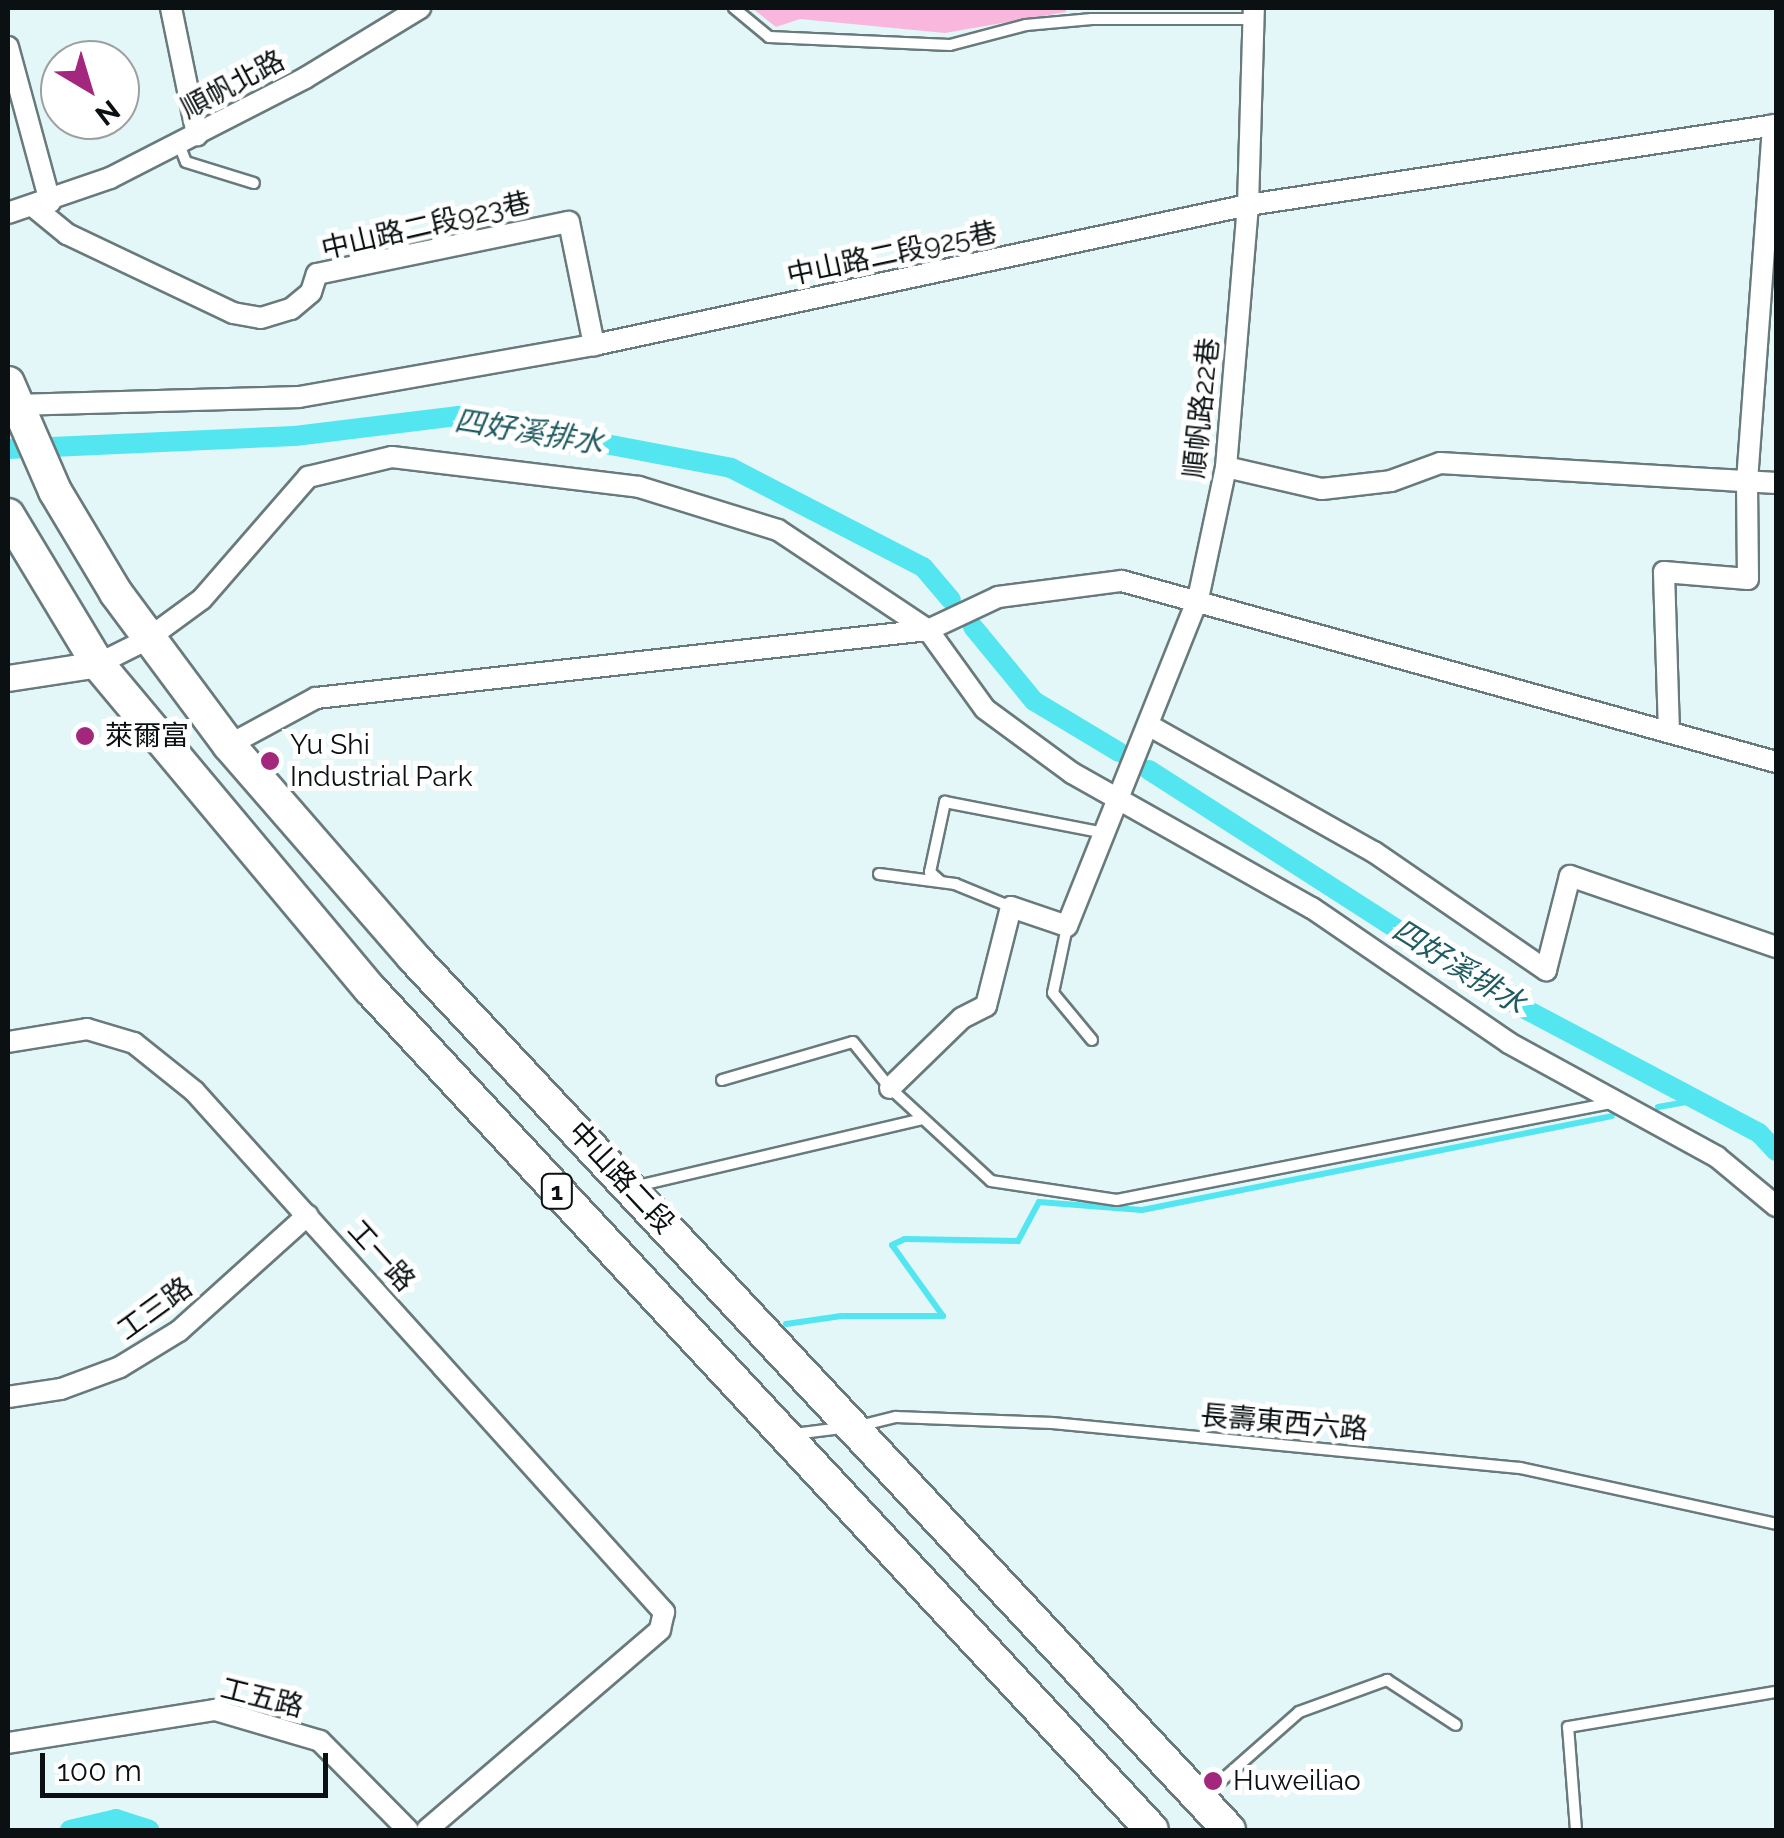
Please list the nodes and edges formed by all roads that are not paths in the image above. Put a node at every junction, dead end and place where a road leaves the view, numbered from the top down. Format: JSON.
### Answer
{"nodes":[{"id":1,"x":171,"y":8,"type":"edge"},
{"id":2,"x":420,"y":8,"type":"edge"},
{"id":3,"x":734,"y":8,"type":"edge"},
{"id":4,"x":1254,"y":13,"type":"edge"},
{"id":5,"x":8,"y":47,"type":"edge"},
{"id":6,"x":1775,"y":125,"type":"edge"},
{"id":7,"x":188,"y":140,"type":"junction"},
{"id":8,"x":254,"y":183,"type":"dead end"},
{"id":9,"x":42,"y":204,"type":"junction"},
{"id":10,"x":1248,"y":205,"type":"junction"},
{"id":11,"x":8,"y":213,"type":"edge"},
{"id":12,"x":594,"y":345,"type":"junction"},
{"id":13,"x":12,"y":394,"type":"edge"},
{"id":14,"x":1226,"y":467,"type":"junction"},
{"id":15,"x":1747,"y":481,"type":"junction"},
{"id":16,"x":1776,"y":483,"type":"edge"},
{"id":17,"x":8,"y":515,"type":"edge"},
{"id":18,"x":1198,"y":599,"type":"junction"},
{"id":19,"x":928,"y":630,"type":"junction"},
{"id":20,"x":146,"y":640,"type":"junction"},
{"id":21,"x":98,"y":664,"type":"junction"},
{"id":22,"x":8,"y":678,"type":"edge"},
{"id":23,"x":1150,"y":726,"type":"junction"},
{"id":24,"x":1669,"y":732,"type":"junction"},
{"id":25,"x":230,"y":745,"type":"junction"},
{"id":26,"x":1776,"y":762,"type":"edge"},
{"id":27,"x":1119,"y":797,"type":"junction"},
{"id":28,"x":1105,"y":833,"type":"junction"},
{"id":29,"x":879,"y":874,"type":"dead end"},
{"id":30,"x":941,"y":882,"type":"junction"},
{"id":31,"x":1011,"y":906,"type":"junction"},
{"id":32,"x":1067,"y":926,"type":"junction"},
{"id":33,"x":1776,"y":946,"type":"edge"},
{"id":34,"x":1092,"y":1040,"type":"dead end"},
{"id":35,"x":8,"y":1042,"type":"edge"},
{"id":36,"x":722,"y":1080,"type":"dead end"},
{"id":37,"x":890,"y":1088,"type":"junction"},
{"id":38,"x":1616,"y":1102,"type":"junction"},
{"id":39,"x":924,"y":1119,"type":"junction"},
{"id":40,"x":630,"y":1188,"type":"junction"},
{"id":41,"x":1776,"y":1206,"type":"edge"},
{"id":42,"x":308,"y":1215,"type":"junction"},
{"id":43,"x":687,"y":1248,"type":"junction"},
{"id":44,"x":645,"y":1286,"type":"junction"},
{"id":45,"x":8,"y":1397,"type":"edge"},
{"id":46,"x":856,"y":1427,"type":"junction"},
{"id":47,"x":783,"y":1435,"type":"junction"},
{"id":48,"x":1776,"y":1524,"type":"edge"},
{"id":49,"x":1776,"y":1692,"type":"edge"},
{"id":50,"x":1456,"y":1726,"type":"dead end"},
{"id":51,"x":8,"y":1743,"type":"edge"},
{"id":52,"x":1200,"y":1799,"type":"junction"},
{"id":53,"x":408,"y":1830,"type":"edge"},
{"id":54,"x":427,"y":1830,"type":"edge"},
{"id":55,"x":1152,"y":1830,"type":"edge"},
{"id":56,"x":1229,"y":1830,"type":"edge"},
{"id":57,"x":1576,"y":1830,"type":"edge"}],
"edges":[{"from":1,"to":7,"type":"street"},
{"from":2,"to":7,"type":"street","name":"順帆北路"},
{"from":3,"to":4,"type":"lane"},
{"from":4,"to":10,"type":"street","name":"順帆路22巷"},
{"from":5,"to":9,"type":"street"},
{"from":6,"to":10,"type":"street","name":"中山路二段925巷"},
{"from":6,"to":15,"type":"street"},
{"from":7,"to":8,"type":"lane"},
{"from":7,"to":9,"type":"street","name":"順帆北路"},
{"from":9,"to":11,"type":"street","name":"順帆北路"},
{"from":9,"to":12,"type":"street","name":"中山路二段923巷"},
{"from":10,"to":12,"type":"street","name":"中山路二段925巷"},
{"from":10,"to":14,"type":"street","name":"順帆路22巷"},
{"from":12,"to":13,"type":"street","name":"中山路二段925巷"},
{"from":13,"to":20,"type":"main road","name":"中山路二段","number":"1"},
{"from":14,"to":15,"type":"street"},
{"from":14,"to":18,"type":"street","name":"順帆路22巷"},
{"from":15,"to":16,"type":"street"},
{"from":15,"to":24,"type":"street"},
{"from":17,"to":21,"type":"main road","name":"中山路二段","number":"1"},
{"from":18,"to":19,"type":"street"},
{"from":18,"to":23,"type":"street","name":"順帆路22巷"},
{"from":18,"to":24,"type":"street"},
{"from":19,"to":20,"type":"street"},
{"from":19,"to":25,"type":"street"},
{"from":19,"to":27,"type":"street"},
{"from":20,"to":21,"type":"street"},
{"from":20,"to":25,"type":"main road","name":"中山路二段","number":"1"},
{"from":21,"to":22,"type":"street"},
{"from":21,"to":44,"type":"main road","name":"中山路二段","number":"1"},
{"from":23,"to":27,"type":"street","name":"順帆路22巷"},
{"from":23,"to":33,"type":"street"},
{"from":24,"to":26,"type":"street"},
{"from":25,"to":40,"type":"main road","name":"中山路二段","number":"1"},
{"from":27,"to":28,"type":"street","name":"順帆路22巷"},
{"from":27,"to":38,"type":"street"},
{"from":28,"to":30,"type":"lane"},
{"from":28,"to":32,"type":"street","name":"順帆路22巷"},
{"from":29,"to":30,"type":"lane"},
{"from":30,"to":31,"type":"lane"},
{"from":31,"to":32,"type":"street"},
{"from":31,"to":37,"type":"street"},
{"from":32,"to":34,"type":"lane"},
{"from":35,"to":42,"type":"street","name":"工一路"},
{"from":36,"to":37,"type":"lane"},
{"from":37,"to":39,"type":"lane"},
{"from":38,"to":39,"type":"lane"},
{"from":38,"to":41,"type":"street"},
{"from":39,"to":40,"type":"lane"},
{"from":40,"to":43,"type":"main road","name":"中山路二段","number":"1"},
{"from":42,"to":45,"type":"street","name":"工三路"},
{"from":42,"to":54,"type":"street","name":"工一路"},
{"from":43,"to":44,"type":"main road"},
{"from":43,"to":46,"type":"main road","name":"中山路二段","number":"1"},
{"from":44,"to":47,"type":"main road","name":"中山路二段","number":"1"},
{"from":46,"to":47,"type":"lane","name":"長壽東西六路"},
{"from":46,"to":48,"type":"lane","name":"長壽東西六路"},
{"from":46,"to":52,"type":"main road","name":"中山路二段","number":"1"},
{"from":47,"to":55,"type":"main road","name":"中山路二段","number":"1"},
{"from":49,"to":57,"type":"lane"},
{"from":50,"to":52,"type":"lane"},
{"from":51,"to":53,"type":"street","name":"工五路"},
{"from":52,"to":56,"type":"main road","name":"中山路二段","number":"1"}]}
